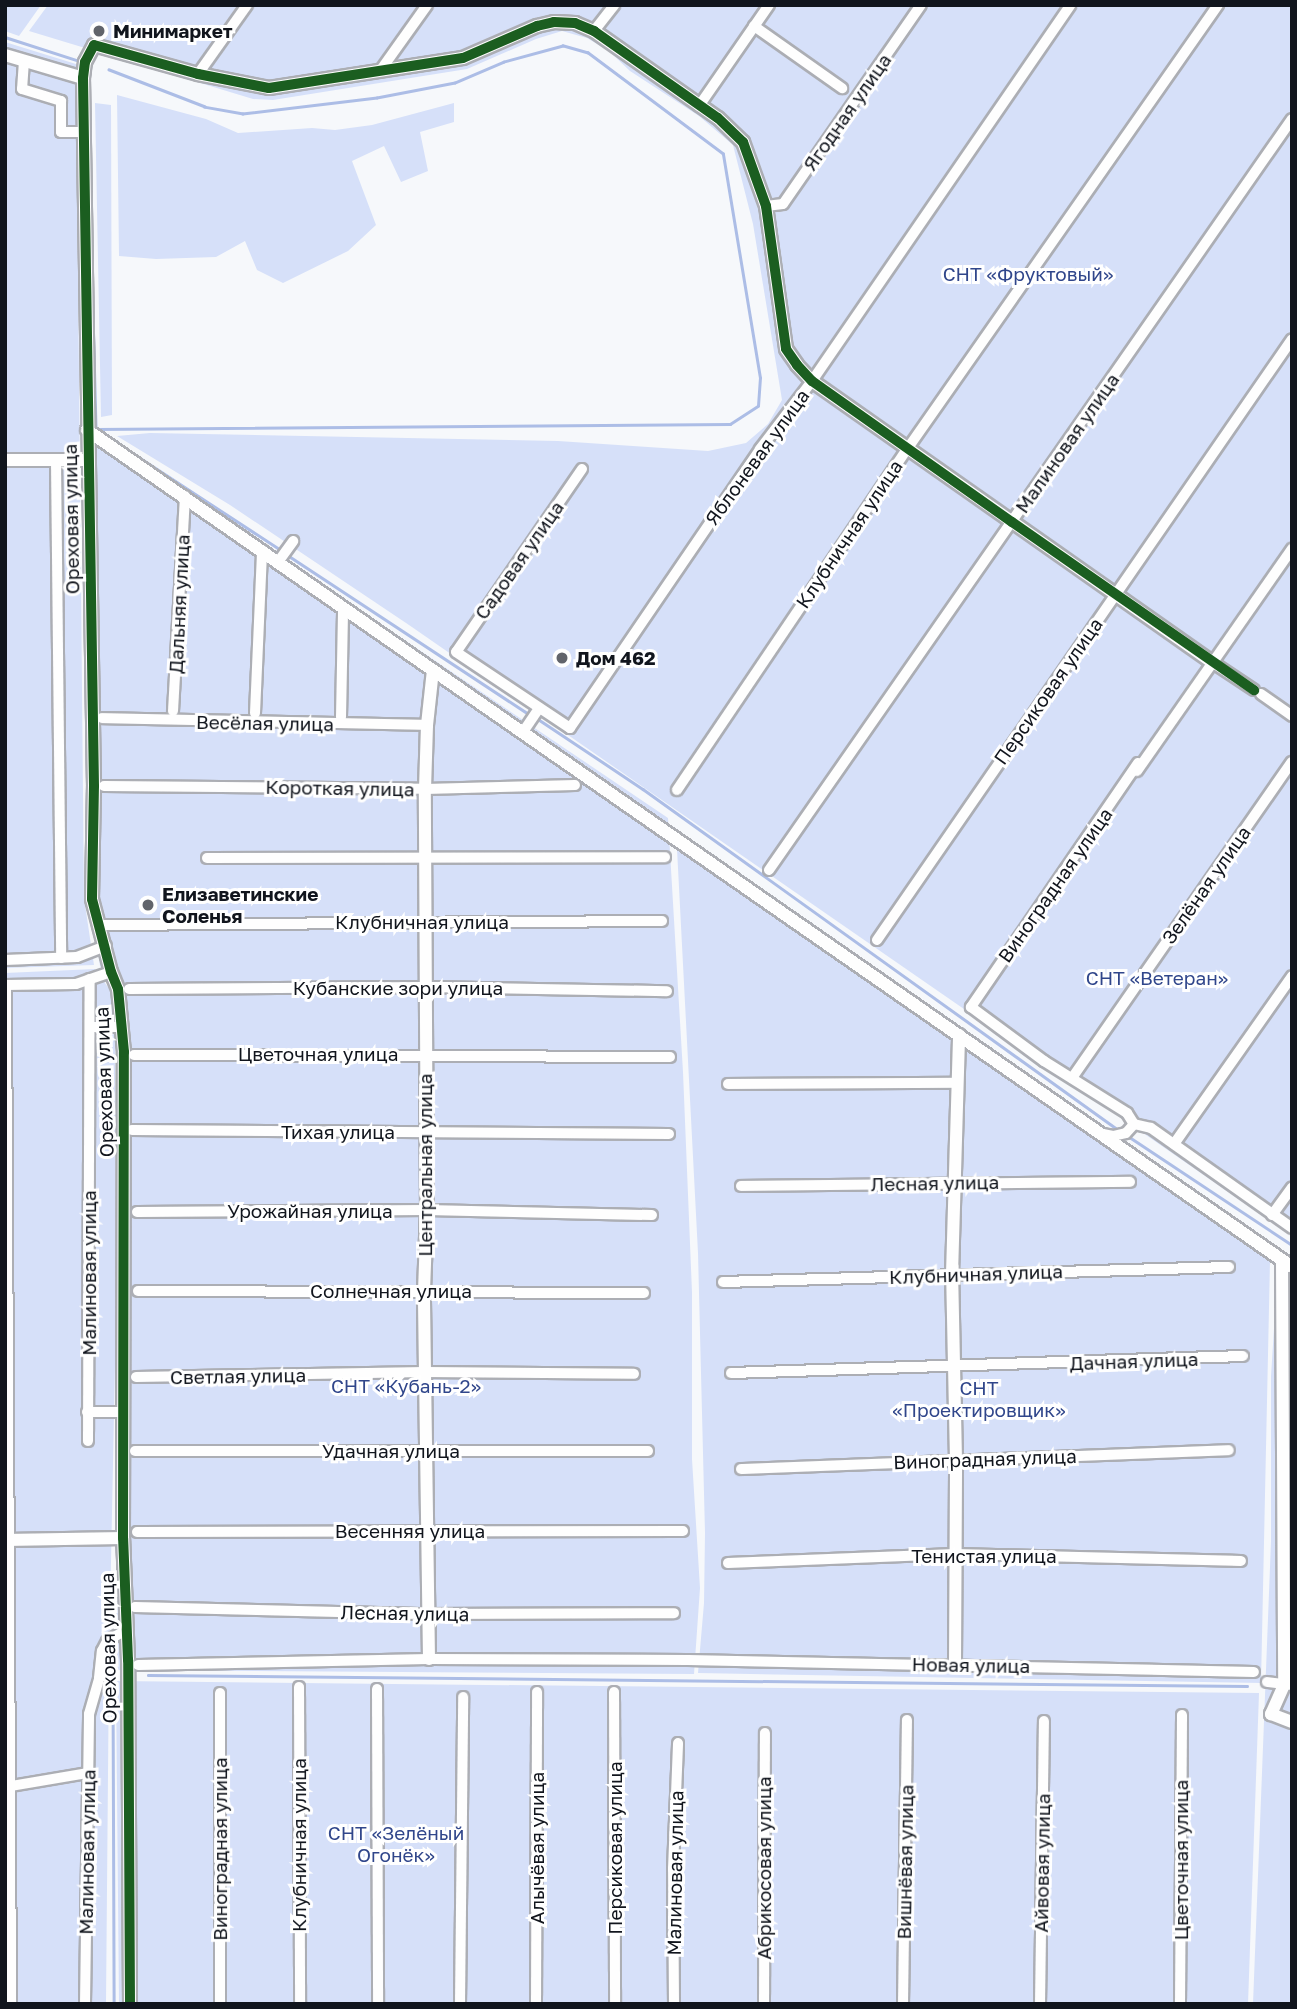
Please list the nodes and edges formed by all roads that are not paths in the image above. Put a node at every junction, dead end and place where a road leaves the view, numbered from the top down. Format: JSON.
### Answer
{"nodes":[{"id":1,"x":247,"y":5,"type":"edge"},
{"id":2,"x":427,"y":5,"type":"edge"},
{"id":3,"x":614,"y":5,"type":"edge"},
{"id":4,"x":769,"y":5,"type":"edge"},
{"id":5,"x":921,"y":5,"type":"edge"},
{"id":6,"x":1070,"y":5,"type":"edge"},
{"id":7,"x":1218,"y":5,"type":"edge"},
{"id":8,"x":754,"y":26,"type":"junction"},
{"id":9,"x":594,"y":31,"type":"junction"},
{"id":10,"x":5,"y":54,"type":"edge"},
{"id":11,"x":24,"y":61,"type":"junction"},
{"id":12,"x":380,"y":71,"type":"junction"},
{"id":13,"x":198,"y":74,"type":"junction"},
{"id":14,"x":83,"y":78,"type":"junction"},
{"id":15,"x":842,"y":88,"type":"dead end"},
{"id":16,"x":699,"y":106,"type":"junction"},
{"id":17,"x":1292,"y":120,"type":"edge"},
{"id":18,"x":84,"y":132,"type":"junction"},
{"id":19,"x":766,"y":206,"type":"junction"},
{"id":20,"x":1292,"y":339,"type":"edge"},
{"id":21,"x":812,"y":381,"type":"junction"},
{"id":22,"x":87,"y":430,"type":"junction"},
{"id":23,"x":908,"y":447,"type":"junction"},
{"id":24,"x":5,"y":460,"type":"edge"},
{"id":25,"x":56,"y":460,"type":"junction"},
{"id":26,"x":87,"y":460,"type":"junction"},
{"id":27,"x":582,"y":469,"type":"dead end"},
{"id":28,"x":186,"y":496,"type":"junction"},
{"id":29,"x":1012,"y":523,"type":"junction"},
{"id":30,"x":1292,"y":543,"type":"edge"},
{"id":31,"x":1292,"y":549,"type":"edge"},
{"id":32,"x":262,"y":550,"type":"junction"},
{"id":33,"x":1115,"y":594,"type":"junction"},
{"id":34,"x":342,"y":608,"type":"junction"},
{"id":35,"x":456,"y":652,"type":"joint"},
{"id":36,"x":1211,"y":662,"type":"junction"},
{"id":37,"x":433,"y":670,"type":"junction"},
{"id":38,"x":173,"y":711,"type":"dead end"},
{"id":39,"x":256,"y":713,"type":"dead end"},
{"id":40,"x":536,"y":714,"type":"junction"},
{"id":41,"x":1172,"y":714,"type":"dead end"},
{"id":42,"x":1292,"y":716,"type":"edge"},
{"id":43,"x":341,"y":717,"type":"dead end"},
{"id":44,"x":103,"y":718,"type":"dead end"},
{"id":45,"x":427,"y":725,"type":"junction"},
{"id":46,"x":523,"y":732,"type":"junction"},
{"id":47,"x":1292,"y":762,"type":"edge"},
{"id":48,"x":1138,"y":764,"type":"dead end"},
{"id":49,"x":575,"y":785,"type":"dead end"},
{"id":50,"x":104,"y":786,"type":"dead end"},
{"id":51,"x":425,"y":789,"type":"junction"},
{"id":52,"x":677,"y":790,"type":"dead end"},
{"id":53,"x":427,"y":857,"type":"junction"},
{"id":54,"x":207,"y":858,"type":"dead end"},
{"id":55,"x":665,"y":858,"type":"dead end"},
{"id":56,"x":769,"y":870,"type":"dead end"},
{"id":57,"x":662,"y":921,"type":"dead end"},
{"id":58,"x":426,"y":922,"type":"junction"},
{"id":59,"x":97,"y":925,"type":"junction"},
{"id":60,"x":877,"y":940,"type":"dead end"},
{"id":61,"x":106,"y":946,"type":"junction"},
{"id":62,"x":61,"y":958,"type":"junction"},
{"id":63,"x":5,"y":960,"type":"edge"},
{"id":64,"x":111,"y":972,"type":"junction"},
{"id":65,"x":1292,"y":976,"type":"edge"},
{"id":66,"x":90,"y":979,"type":"junction"},
{"id":67,"x":6,"y":985,"type":"edge"},
{"id":68,"x":426,"y":987,"type":"junction"},
{"id":69,"x":129,"y":989,"type":"dead end"},
{"id":70,"x":667,"y":992,"type":"dead end"},
{"id":71,"x":972,"y":1007,"type":"junction"},
{"id":72,"x":91,"y":1027,"type":"junction"},
{"id":73,"x":121,"y":1027,"type":"junction"},
{"id":74,"x":958,"y":1035,"type":"junction"},
{"id":75,"x":425,"y":1054,"type":"junction"},
{"id":76,"x":134,"y":1055,"type":"dead end"},
{"id":77,"x":670,"y":1057,"type":"dead end"},
{"id":78,"x":1072,"y":1078,"type":"junction"},
{"id":79,"x":957,"y":1083,"type":"junction"},
{"id":80,"x":728,"y":1084,"type":"dead end"},
{"id":81,"x":1135,"y":1124,"type":"junction"},
{"id":82,"x":132,"y":1130,"type":"dead end"},
{"id":83,"x":427,"y":1132,"type":"junction"},
{"id":84,"x":669,"y":1134,"type":"dead end"},
{"id":85,"x":1100,"y":1134,"type":"junction"},
{"id":86,"x":1174,"y":1144,"type":"junction"},
{"id":87,"x":956,"y":1182,"type":"junction"},
{"id":88,"x":1130,"y":1182,"type":"dead end"},
{"id":89,"x":741,"y":1186,"type":"dead end"},
{"id":90,"x":1292,"y":1187,"type":"edge"},
{"id":91,"x":427,"y":1210,"type":"junction"},
{"id":92,"x":136,"y":1212,"type":"dead end"},
{"id":93,"x":1272,"y":1215,"type":"junction"},
{"id":94,"x":652,"y":1216,"type":"dead end"},
{"id":95,"x":1292,"y":1228,"type":"edge"},
{"id":96,"x":1287,"y":1264,"type":"edge"},
{"id":97,"x":1229,"y":1267,"type":"dead end"},
{"id":98,"x":952,"y":1273,"type":"junction"},
{"id":99,"x":723,"y":1282,"type":"dead end"},
{"id":100,"x":138,"y":1291,"type":"dead end"},
{"id":101,"x":424,"y":1291,"type":"junction"},
{"id":102,"x":644,"y":1293,"type":"dead end"},
{"id":103,"x":1243,"y":1356,"type":"dead end"},
{"id":104,"x":952,"y":1367,"type":"junction"},
{"id":105,"x":425,"y":1372,"type":"junction"},
{"id":106,"x":731,"y":1373,"type":"dead end"},
{"id":107,"x":634,"y":1374,"type":"dead end"},
{"id":108,"x":136,"y":1377,"type":"dead end"},
{"id":109,"x":1288,"y":1377,"type":"edge"},
{"id":110,"x":88,"y":1412,"type":"junction"},
{"id":111,"x":123,"y":1412,"type":"junction"},
{"id":112,"x":1288,"y":1423,"type":"edge"},
{"id":113,"x":88,"y":1441,"type":"dead end"},
{"id":114,"x":426,"y":1450,"type":"junction"},
{"id":115,"x":1229,"y":1450,"type":"dead end"},
{"id":116,"x":135,"y":1451,"type":"dead end"},
{"id":117,"x":648,"y":1451,"type":"dead end"},
{"id":118,"x":956,"y":1460,"type":"junction"},
{"id":119,"x":741,"y":1469,"type":"dead end"},
{"id":120,"x":1287,"y":1502,"type":"edge"},
{"id":121,"x":427,"y":1530,"type":"junction"},
{"id":122,"x":683,"y":1531,"type":"dead end"},
{"id":123,"x":137,"y":1532,"type":"dead end"},
{"id":124,"x":123,"y":1538,"type":"junction"},
{"id":125,"x":6,"y":1540,"type":"edge"},
{"id":126,"x":955,"y":1554,"type":"junction"},
{"id":127,"x":1241,"y":1561,"type":"dead end"},
{"id":128,"x":728,"y":1563,"type":"dead end"},
{"id":129,"x":1289,"y":1583,"type":"edge"},
{"id":130,"x":135,"y":1607,"type":"dead end"},
{"id":131,"x":674,"y":1613,"type":"dead end"},
{"id":132,"x":430,"y":1614,"type":"junction"},
{"id":133,"x":126,"y":1630,"type":"junction"},
{"id":134,"x":429,"y":1659,"type":"junction"},
{"id":135,"x":954,"y":1664,"type":"junction"},
{"id":136,"x":138,"y":1665,"type":"dead end"},
{"id":137,"x":1254,"y":1672,"type":"dead end"},
{"id":138,"x":1267,"y":1682,"type":"dead end"},
{"id":139,"x":1288,"y":1685,"type":"edge"},
{"id":140,"x":299,"y":1687,"type":"dead end"},
{"id":141,"x":377,"y":1689,"type":"dead end"},
{"id":142,"x":537,"y":1692,"type":"dead end"},
{"id":143,"x":614,"y":1692,"type":"dead end"},
{"id":144,"x":220,"y":1693,"type":"dead end"},
{"id":145,"x":463,"y":1697,"type":"dead end"},
{"id":146,"x":1182,"y":1715,"type":"dead end"},
{"id":147,"x":907,"y":1720,"type":"dead end"},
{"id":148,"x":1044,"y":1721,"type":"dead end"},
{"id":149,"x":1292,"y":1722,"type":"edge"},
{"id":150,"x":765,"y":1733,"type":"dead end"},
{"id":151,"x":678,"y":1743,"type":"dead end"},
{"id":152,"x":88,"y":1773,"type":"junction"},
{"id":153,"x":7,"y":1787,"type":"edge"},
{"id":154,"x":11,"y":2004,"type":"edge"},
{"id":155,"x":85,"y":2004,"type":"edge"},
{"id":156,"x":130,"y":2004,"type":"edge"},
{"id":157,"x":220,"y":2004,"type":"edge"},
{"id":158,"x":300,"y":2004,"type":"edge"},
{"id":159,"x":378,"y":2004,"type":"edge"},
{"id":160,"x":460,"y":2004,"type":"edge"},
{"id":161,"x":536,"y":2004,"type":"edge"},
{"id":162,"x":615,"y":2004,"type":"edge"},
{"id":163,"x":674,"y":2004,"type":"edge"},
{"id":164,"x":764,"y":2004,"type":"edge"},
{"id":165,"x":902,"y":2004,"type":"edge"},
{"id":166,"x":1040,"y":2004,"type":"edge"},
{"id":167,"x":1180,"y":2004,"type":"edge"}],
"edges":[{"from":1,"to":13,"type":"street"},
{"from":2,"to":12,"type":"street"},
{"from":3,"to":9,"type":"street"},
{"from":4,"to":8,"type":"street"},
{"from":5,"to":19,"type":"street","name":"Ягодная улица"},
{"from":6,"to":21,"type":"street","name":"Яблоневая улица"},
{"from":7,"to":23,"type":"street","name":"Клубничная улица"},
{"from":8,"to":15,"type":"street"},
{"from":8,"to":16,"type":"street"},
{"from":9,"to":12,"type":"street"},
{"from":9,"to":16,"type":"street"},
{"from":10,"to":11,"type":"street"},
{"from":11,"to":14,"type":"street"},
{"from":11,"to":18,"type":"street"},
{"from":12,"to":13,"type":"street"},
{"from":13,"to":14,"type":"street","name":"Ореховая улица"},
{"from":14,"to":18,"type":"street","name":"Ореховая улица"},
{"from":16,"to":19,"type":"street"},
{"from":17,"to":29,"type":"street","name":"Малиновая улица"},
{"from":18,"to":22,"type":"street","name":"Ореховая улица"},
{"from":19,"to":21,"type":"street"},
{"from":20,"to":33,"type":"street","name":"Персиковая улица"},
{"from":21,"to":23,"type":"street"},
{"from":21,"to":40,"type":"street","name":"Яблоневая улица"},
{"from":22,"to":26,"type":"street","name":"Ореховая улица"},
{"from":22,"to":28,"type":"street"},
{"from":23,"to":29,"type":"street"},
{"from":23,"to":52,"type":"street","name":"Клубничная улица"},
{"from":24,"to":25,"type":"street"},
{"from":25,"to":26,"type":"street"},
{"from":25,"to":62,"type":"street","name":"Ореховая улица"},
{"from":26,"to":59,"type":"street","name":"Ореховая улица"},
{"from":27,"to":35,"type":"street","name":"Садовая улица"},
{"from":28,"to":32,"type":"street"},
{"from":28,"to":38,"type":"street","name":"Дальняя улица"},
{"from":29,"to":33,"type":"street"},
{"from":29,"to":56,"type":"street","name":"Малиновая улица"},
{"from":30,"to":36,"type":"street"},
{"from":31,"to":36,"type":"street"},
{"from":32,"to":34,"type":"street"},
{"from":32,"to":39,"type":"street"},
{"from":33,"to":36,"type":"street"},
{"from":33,"to":60,"type":"street","name":"Персиковая улица"},
{"from":34,"to":37,"type":"street"},
{"from":34,"to":43,"type":"street"},
{"from":35,"to":40,"type":"street","name":"Яблоневая улица"},
{"from":36,"to":41,"type":"street"},
{"from":36,"to":42,"type":"street"},
{"from":36,"to":71,"type":"street"},
{"from":37,"to":45,"type":"street","name":"Центральная улица"},
{"from":37,"to":46,"type":"street"},
{"from":40,"to":46,"type":"street"},
{"from":44,"to":45,"type":"street","name":"Весёлая улица"},
{"from":45,"to":51,"type":"street","name":"Центральная улица"},
{"from":46,"to":74,"type":"street"},
{"from":47,"to":78,"type":"street","name":"Зелёная улица"},
{"from":48,"to":71,"type":"street","name":"Виноградная улица"},
{"from":49,"to":51,"type":"street","name":"Короткая улица"},
{"from":50,"to":51,"type":"street","name":"Короткая улица"},
{"from":51,"to":53,"type":"street","name":"Центральная улица"},
{"from":53,"to":54,"type":"street"},
{"from":53,"to":55,"type":"street"},
{"from":53,"to":58,"type":"street","name":"Центральная улица"},
{"from":57,"to":58,"type":"street","name":"Клубничная улица"},
{"from":58,"to":59,"type":"street","name":"Клубничная улица"},
{"from":58,"to":68,"type":"street","name":"Центральная улица"},
{"from":59,"to":61,"type":"street","name":"Ореховая улица"},
{"from":61,"to":62,"type":"street"},
{"from":61,"to":64,"type":"street","name":"Ореховая улица"},
{"from":62,"to":63,"type":"street"},
{"from":64,"to":66,"type":"street"},
{"from":64,"to":73,"type":"street","name":"Ореховая улица"},
{"from":65,"to":86,"type":"street"},
{"from":66,"to":67,"type":"street"},
{"from":66,"to":72,"type":"street","name":"Малиновая улица"},
{"from":67,"to":125,"type":"street"},
{"from":68,"to":69,"type":"street","name":"Кубанские зори улица"},
{"from":68,"to":70,"type":"street","name":"Кубанские зори улица"},
{"from":68,"to":75,"type":"street","name":"Центральная улица"},
{"from":71,"to":78,"type":"street"},
{"from":72,"to":73,"type":"street"},
{"from":72,"to":110,"type":"street","name":"Малиновая улица"},
{"from":73,"to":111,"type":"street","name":"Ореховая улица"},
{"from":74,"to":79,"type":"street"},
{"from":74,"to":85,"type":"street"},
{"from":75,"to":76,"type":"street","name":"Цветочная улица"},
{"from":75,"to":77,"type":"street","name":"Цветочная улица"},
{"from":75,"to":83,"type":"street","name":"Центральная улица"},
{"from":78,"to":81,"type":"street"},
{"from":79,"to":80,"type":"street"},
{"from":79,"to":87,"type":"street"},
{"from":81,"to":85,"type":"street"},
{"from":81,"to":86,"type":"street"},
{"from":82,"to":83,"type":"street","name":"Тихая улица"},
{"from":83,"to":84,"type":"street","name":"Тихая улица"},
{"from":83,"to":91,"type":"street","name":"Центральная улица"},
{"from":85,"to":96,"type":"street"},
{"from":86,"to":93,"type":"street"},
{"from":87,"to":88,"type":"street","name":"Лесная улица"},
{"from":87,"to":89,"type":"street","name":"Лесная улица"},
{"from":87,"to":98,"type":"street"},
{"from":90,"to":93,"type":"street"},
{"from":91,"to":92,"type":"street","name":"Урожайная улица"},
{"from":91,"to":94,"type":"street","name":"Урожайная улица"},
{"from":91,"to":101,"type":"street","name":"Центральная улица"},
{"from":93,"to":95,"type":"street"},
{"from":96,"to":109,"type":"street"},
{"from":97,"to":98,"type":"street","name":"Клубничная улица"},
{"from":98,"to":99,"type":"street","name":"Клубничная улица"},
{"from":98,"to":104,"type":"street"},
{"from":100,"to":101,"type":"street","name":"Солнечная улица"},
{"from":101,"to":102,"type":"street","name":"Солнечная улица"},
{"from":101,"to":105,"type":"street","name":"Центральная улица"},
{"from":103,"to":104,"type":"street","name":"Дачная улица"},
{"from":104,"to":106,"type":"street","name":"Дачная улица"},
{"from":104,"to":118,"type":"street"},
{"from":105,"to":107,"type":"street","name":"Светлая улица"},
{"from":105,"to":108,"type":"street","name":"Светлая улица"},
{"from":105,"to":114,"type":"street","name":"Центральная улица"},
{"from":109,"to":112,"type":"street"},
{"from":110,"to":111,"type":"street"},
{"from":110,"to":113,"type":"street","name":"Малиновая улица"},
{"from":111,"to":124,"type":"street","name":"Ореховая улица"},
{"from":112,"to":120,"type":"street"},
{"from":114,"to":116,"type":"street","name":"Удачная улица"},
{"from":114,"to":117,"type":"street","name":"Удачная улица"},
{"from":114,"to":121,"type":"street","name":"Центральная улица"},
{"from":115,"to":118,"type":"street","name":"Виноградная улица"},
{"from":118,"to":119,"type":"street","name":"Виноградная улица"},
{"from":118,"to":126,"type":"street"},
{"from":120,"to":129,"type":"street"},
{"from":121,"to":122,"type":"street","name":"Весенняя улица"},
{"from":121,"to":123,"type":"street","name":"Весенняя улица"},
{"from":121,"to":132,"type":"street","name":"Центральная улица"},
{"from":124,"to":125,"type":"street"},
{"from":124,"to":133,"type":"street","name":"Ореховая улица"},
{"from":125,"to":153,"type":"street"},
{"from":126,"to":127,"type":"street","name":"Тенистая улица"},
{"from":126,"to":128,"type":"street","name":"Тенистая улица"},
{"from":126,"to":135,"type":"street"},
{"from":129,"to":139,"type":"street"},
{"from":130,"to":132,"type":"street","name":"Лесная улица"},
{"from":131,"to":132,"type":"street","name":"Лесная улица"},
{"from":132,"to":134,"type":"street","name":"Центральная улица"},
{"from":133,"to":152,"type":"street","name":"Малиновая улица"},
{"from":133,"to":156,"type":"street","name":"Ореховая улица"},
{"from":134,"to":135,"type":"street","name":"Новая улица"},
{"from":134,"to":136,"type":"street","name":"Новая улица"},
{"from":135,"to":137,"type":"street","name":"Новая улица"},
{"from":138,"to":139,"type":"street"},
{"from":139,"to":149,"type":"street"},
{"from":140,"to":158,"type":"street","name":"Клубничная улица"},
{"from":141,"to":159,"type":"street"},
{"from":142,"to":161,"type":"street","name":"Алычёвая улица"},
{"from":143,"to":162,"type":"street","name":"Персиковая улица"},
{"from":144,"to":157,"type":"street","name":"Виноградная улица"},
{"from":145,"to":160,"type":"street"},
{"from":146,"to":167,"type":"street","name":"Цветочная улица"},
{"from":147,"to":165,"type":"street","name":"Вишнёвая улица"},
{"from":148,"to":166,"type":"street","name":"Айвовая улица"},
{"from":150,"to":164,"type":"street","name":"Абрикосовая улица"},
{"from":151,"to":163,"type":"street","name":"Малиновая улица"},
{"from":152,"to":153,"type":"street"},
{"from":152,"to":155,"type":"street","name":"Малиновая улица"},
{"from":153,"to":154,"type":"street"}]}
